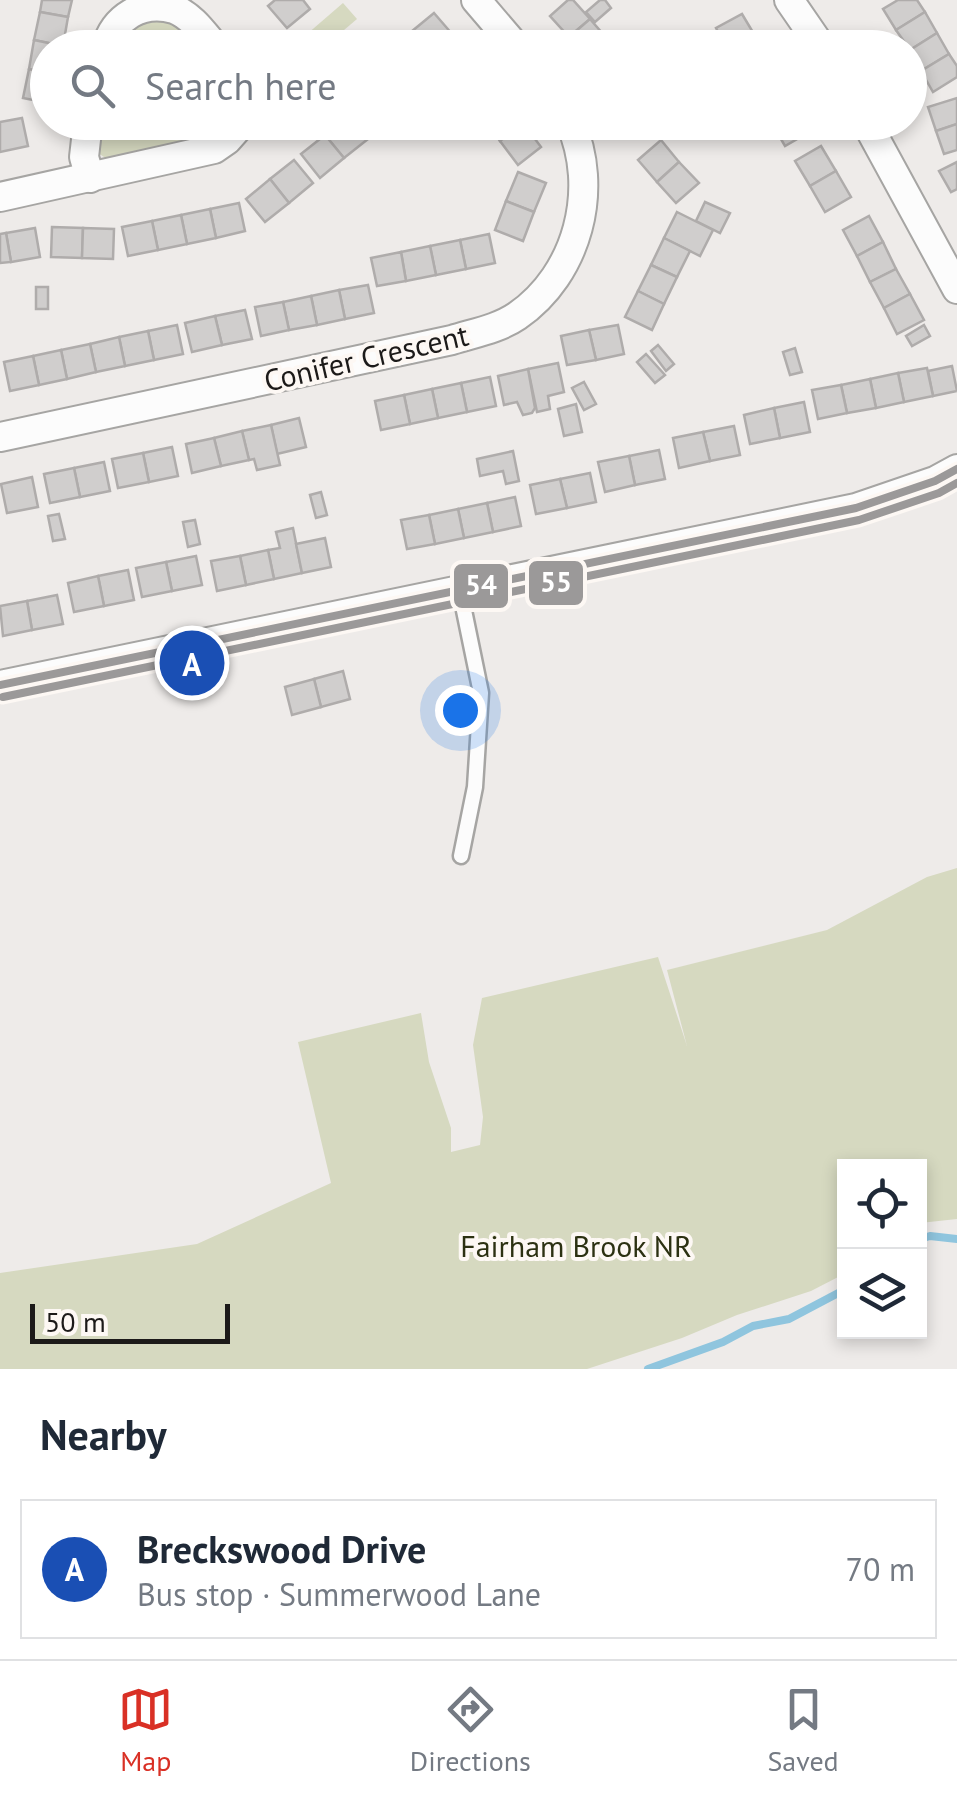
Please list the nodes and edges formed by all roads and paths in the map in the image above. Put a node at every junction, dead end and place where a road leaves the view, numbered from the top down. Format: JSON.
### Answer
{"nodes":[{"id":1,"x":476,"y":0,"type":"edge"},
{"id":2,"x":789,"y":0,"type":"edge"},
{"id":3,"x":112,"y":30,"type":"edge"},
{"id":4,"x":201,"y":30,"type":"edge"},
{"id":5,"x":502,"y":30,"type":"edge"},
{"id":6,"x":810,"y":30,"type":"edge"},
{"id":7,"x":86,"y":140,"type":"edge"},
{"id":8,"x":228,"y":140,"type":"edge"},
{"id":9,"x":575,"y":140,"type":"edge"},
{"id":10,"x":876,"y":140,"type":"edge"},
{"id":11,"x":90,"y":178,"type":"junction"},
{"id":12,"x":0,"y":198,"type":"edge"},
{"id":13,"x":957,"y":289,"type":"edge"},
{"id":14,"x":0,"y":437,"type":"edge"},
{"id":15,"x":957,"y":469,"type":"edge"},
{"id":16,"x":460,"y":591,"type":"junction"},
{"id":17,"x":0,"y":685,"type":"edge"},
{"id":18,"x":461,"y":856,"type":"dead end"}],
"edges":[{"from":1,"to":5,"type":"street"},
{"from":2,"to":6,"type":"street"},
{"from":3,"to":4,"type":"street"},
{"from":7,"to":11,"type":"street"},
{"from":8,"to":11,"type":"street"},
{"from":9,"to":14,"type":"street","name":"Conifer Crescent"},
{"from":10,"to":13,"type":"street"},
{"from":11,"to":12,"type":"street"},
{"from":15,"to":16,"type":"street"},
{"from":16,"to":17,"type":"street"},
{"from":16,"to":18,"type":"lane"}]}
